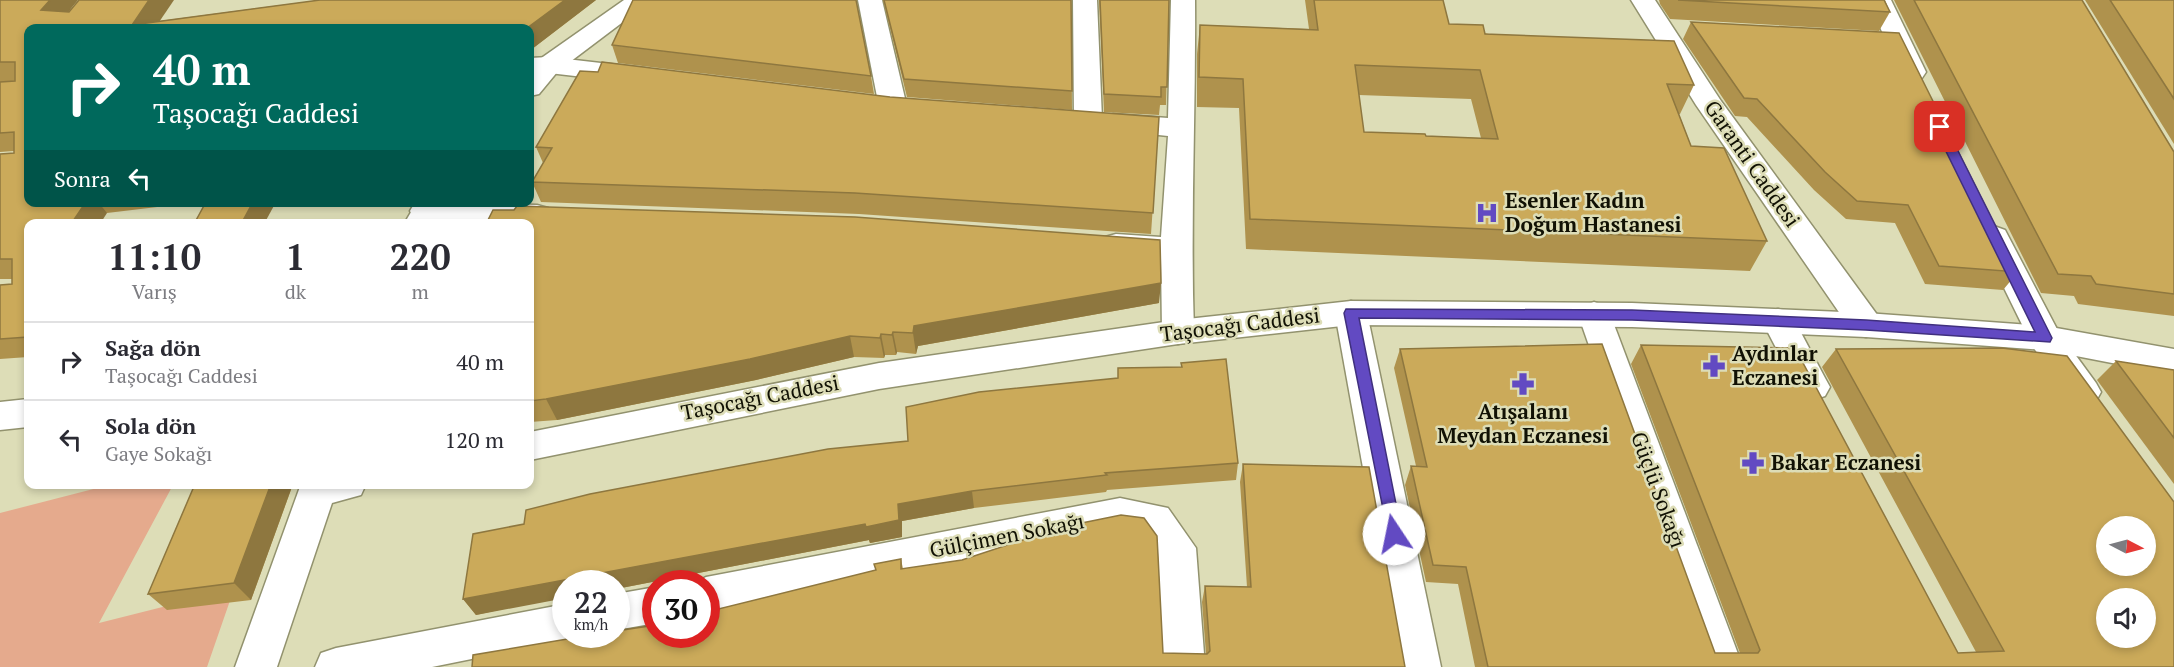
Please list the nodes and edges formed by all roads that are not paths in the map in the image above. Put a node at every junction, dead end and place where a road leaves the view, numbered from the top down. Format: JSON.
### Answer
{"nodes":[{"id":1,"x":640,"y":0,"type":"edge"},
{"id":2,"x":870,"y":0,"type":"edge"},
{"id":3,"x":1084,"y":0,"type":"edge"},
{"id":4,"x":1182,"y":0,"type":"edge"},
{"id":5,"x":1643,"y":0,"type":"edge"},
{"id":6,"x":1879,"y":0,"type":"edge"},
{"id":7,"x":1660,"y":28,"type":"junction"},
{"id":8,"x":1696,"y":30,"type":"edge"},
{"id":9,"x":539,"y":65,"type":"edge"},
{"id":10,"x":668,"y":79,"type":"edge"},
{"id":11,"x":1924,"y":95,"type":"edge"},
{"id":12,"x":892,"y":107,"type":"edge"},
{"id":13,"x":1182,"y":128,"type":"junction"},
{"id":14,"x":1982,"y":211,"type":"edge"},
{"id":15,"x":425,"y":212,"type":"edge"},
{"id":16,"x":566,"y":216,"type":"edge"},
{"id":17,"x":1094,"y":243,"type":"edge"},
{"id":18,"x":1176,"y":249,"type":"junction"},
{"id":19,"x":1351,"y":313,"type":"junction"},
{"id":20,"x":1594,"y":314,"type":"junction"},
{"id":21,"x":1778,"y":321,"type":"junction"},
{"id":22,"x":1866,"y":325,"type":"junction"},
{"id":23,"x":1178,"y":332,"type":"junction"},
{"id":24,"x":2045,"y":338,"type":"junction"},
{"id":25,"x":2174,"y":362,"type":"edge"},
{"id":26,"x":24,"y":413,"type":"edge"},
{"id":27,"x":2099,"y":413,"type":"edge"},
{"id":28,"x":1828,"y":415,"type":"edge"},
{"id":29,"x":0,"y":416,"type":"edge"},
{"id":30,"x":534,"y":445,"type":"edge"},
{"id":31,"x":328,"y":489,"type":"edge"},
{"id":32,"x":720,"y":592,"type":"edge"},
{"id":33,"x":552,"y":625,"type":"edge"},
{"id":34,"x":256,"y":667,"type":"edge"},
{"id":35,"x":336,"y":667,"type":"edge"},
{"id":36,"x":1184,"y":667,"type":"edge"},
{"id":37,"x":1420,"y":667,"type":"edge"},
{"id":38,"x":1722,"y":667,"type":"edge"}],
"edges":[{"from":1,"to":9,"type":"street"},
{"from":2,"to":12,"type":"street"},
{"from":3,"to":13,"type":"street"},
{"from":4,"to":13,"type":"street"},
{"from":5,"to":7,"type":"street","name":"Garanti Caddesi"},
{"from":6,"to":11,"type":"street"},
{"from":7,"to":8,"type":"street"},
{"from":7,"to":22,"type":"street","name":"Garanti Caddesi"},
{"from":9,"to":10,"type":"street"},
{"from":13,"to":18,"type":"street"},
{"from":14,"to":24,"type":"street"},
{"from":15,"to":16,"type":"street"},
{"from":17,"to":18,"type":"street"},
{"from":18,"to":23,"type":"street"},
{"from":19,"to":20,"type":"street","name":"Taşocağı Caddesi"},
{"from":19,"to":23,"type":"street","name":"Taşocağı Caddesi"},
{"from":19,"to":37,"type":"street"},
{"from":20,"to":21,"type":"street","name":"Taşocağı Caddesi"},
{"from":20,"to":38,"type":"street","name":"Güçlü Sokağı"},
{"from":21,"to":22,"type":"street","name":"Taşocağı Caddesi"},
{"from":21,"to":28,"type":"street"},
{"from":22,"to":24,"type":"street","name":"Taşocağı Caddesi"},
{"from":23,"to":30,"type":"street","name":"Taşocağı Caddesi"},
{"from":24,"to":25,"type":"street","name":"Taşocağı Caddesi"},
{"from":24,"to":27,"type":"street"},
{"from":26,"to":29,"type":"street"},
{"from":31,"to":34,"type":"street"},
{"from":32,"to":36,"type":"street","name":"Gülçimen Sokağı"},
{"from":33,"to":35,"type":"street"}]}
